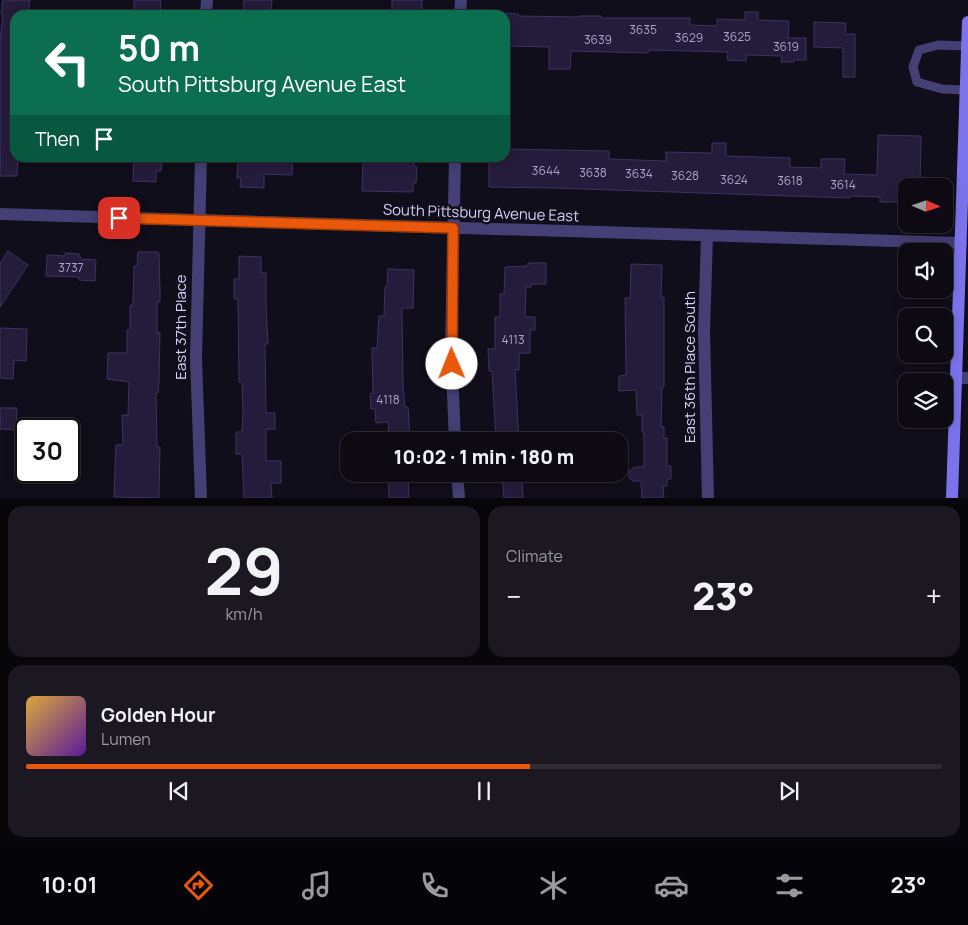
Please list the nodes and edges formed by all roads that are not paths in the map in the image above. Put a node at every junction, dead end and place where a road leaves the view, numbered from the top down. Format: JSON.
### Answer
{"nodes":[{"id":1,"x":968,"y":22,"type":"edge"},
{"id":2,"x":967,"y":46,"type":"edge"},
{"id":3,"x":966,"y":90,"type":"junction"},
{"id":4,"x":201,"y":162,"type":"edge"},
{"id":5,"x":455,"y":162,"type":"edge"},
{"id":6,"x":0,"y":214,"type":"edge"},
{"id":7,"x":199,"y":220,"type":"junction"},
{"id":8,"x":453,"y":228,"type":"junction"},
{"id":9,"x":707,"y":236,"type":"junction"},
{"id":10,"x":961,"y":243,"type":"junction"},
{"id":11,"x":962,"y":378,"type":"edge"},
{"id":12,"x":455,"y":432,"type":"edge"},
{"id":13,"x":458,"y":482,"type":"edge"},
{"id":14,"x":201,"y":498,"type":"edge"},
{"id":15,"x":459,"y":498,"type":"edge"},
{"id":16,"x":708,"y":498,"type":"edge"},
{"id":17,"x":952,"y":498,"type":"edge"}],
"edges":[{"from":1,"to":2,"type":"street"},
{"from":2,"to":3,"type":"street"},
{"from":2,"to":3,"type":"lane"},
{"from":3,"to":10,"type":"street"},
{"from":4,"to":7,"type":"street","name":"East 37th Place"},
{"from":5,"to":8,"type":"street"},
{"from":6,"to":7,"type":"street","name":"South Pittsburg Avenue East"},
{"from":7,"to":8,"type":"street","name":"South Pittsburg Avenue East"},
{"from":7,"to":14,"type":"street","name":"East 37th Place"},
{"from":8,"to":9,"type":"street","name":"South Pittsburg Avenue East"},
{"from":8,"to":12,"type":"street"},
{"from":9,"to":10,"type":"street","name":"South Pittsburg Avenue East"},
{"from":9,"to":16,"type":"street","name":"East 36th Place South"},
{"from":10,"to":11,"type":"street"},
{"from":11,"to":17,"type":"street"},
{"from":13,"to":15,"type":"street"}]}
